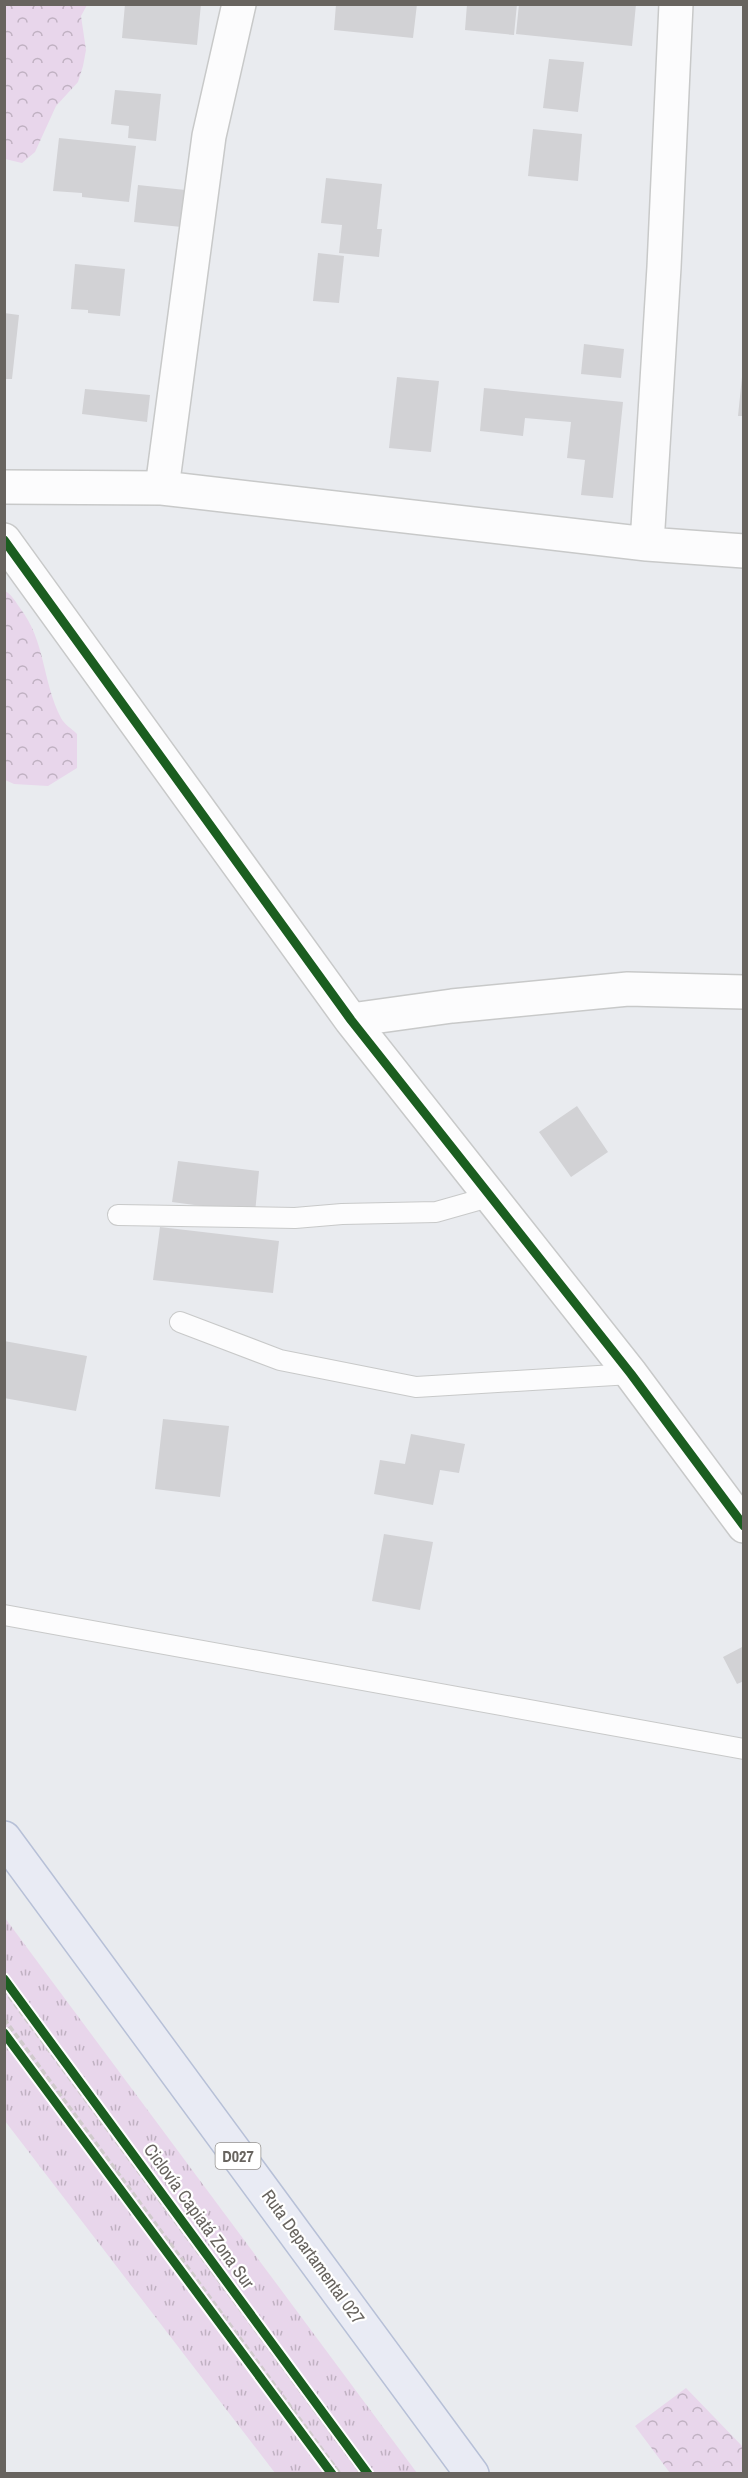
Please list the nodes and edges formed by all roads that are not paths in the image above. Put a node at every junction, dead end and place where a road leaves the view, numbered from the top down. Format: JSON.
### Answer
{"nodes":[{"id":1,"x":239,"y":4,"type":"edge"},
{"id":2,"x":676,"y":4,"type":"edge"},
{"id":3,"x":4,"y":487,"type":"edge"},
{"id":4,"x":162,"y":488,"type":"junction"},
{"id":5,"x":4,"y":540,"type":"edge"},
{"id":6,"x":648,"y":544,"type":"junction"},
{"id":7,"x":744,"y":551,"type":"edge"},
{"id":8,"x":744,"y":992,"type":"edge"},
{"id":9,"x":351,"y":1020,"type":"junction"},
{"id":10,"x":489,"y":1197,"type":"junction"},
{"id":11,"x":118,"y":1215,"type":"dead end"},
{"id":12,"x":180,"y":1322,"type":"dead end"},
{"id":13,"x":631,"y":1374,"type":"junction"},
{"id":14,"x":744,"y":1526,"type":"edge"},
{"id":15,"x":4,"y":1615,"type":"edge"},
{"id":16,"x":744,"y":1749,"type":"edge"},
{"id":17,"x":4,"y":1838,"type":"edge"},
{"id":18,"x":472,"y":2474,"type":"edge"}],
"edges":[{"from":1,"to":4,"type":"street"},
{"from":2,"to":6,"type":"street"},
{"from":3,"to":4,"type":"street"},
{"from":4,"to":6,"type":"street"},
{"from":5,"to":9,"type":"street"},
{"from":6,"to":7,"type":"street"},
{"from":8,"to":9,"type":"street"},
{"from":9,"to":10,"type":"street"},
{"from":10,"to":11,"type":"lane"},
{"from":10,"to":13,"type":"street"},
{"from":12,"to":13,"type":"lane"},
{"from":13,"to":14,"type":"street"},
{"from":15,"to":16,"type":"lane"},
{"from":17,"to":18,"type":"main road","name":"Ruta Departamental 027","number":"D027"}]}
